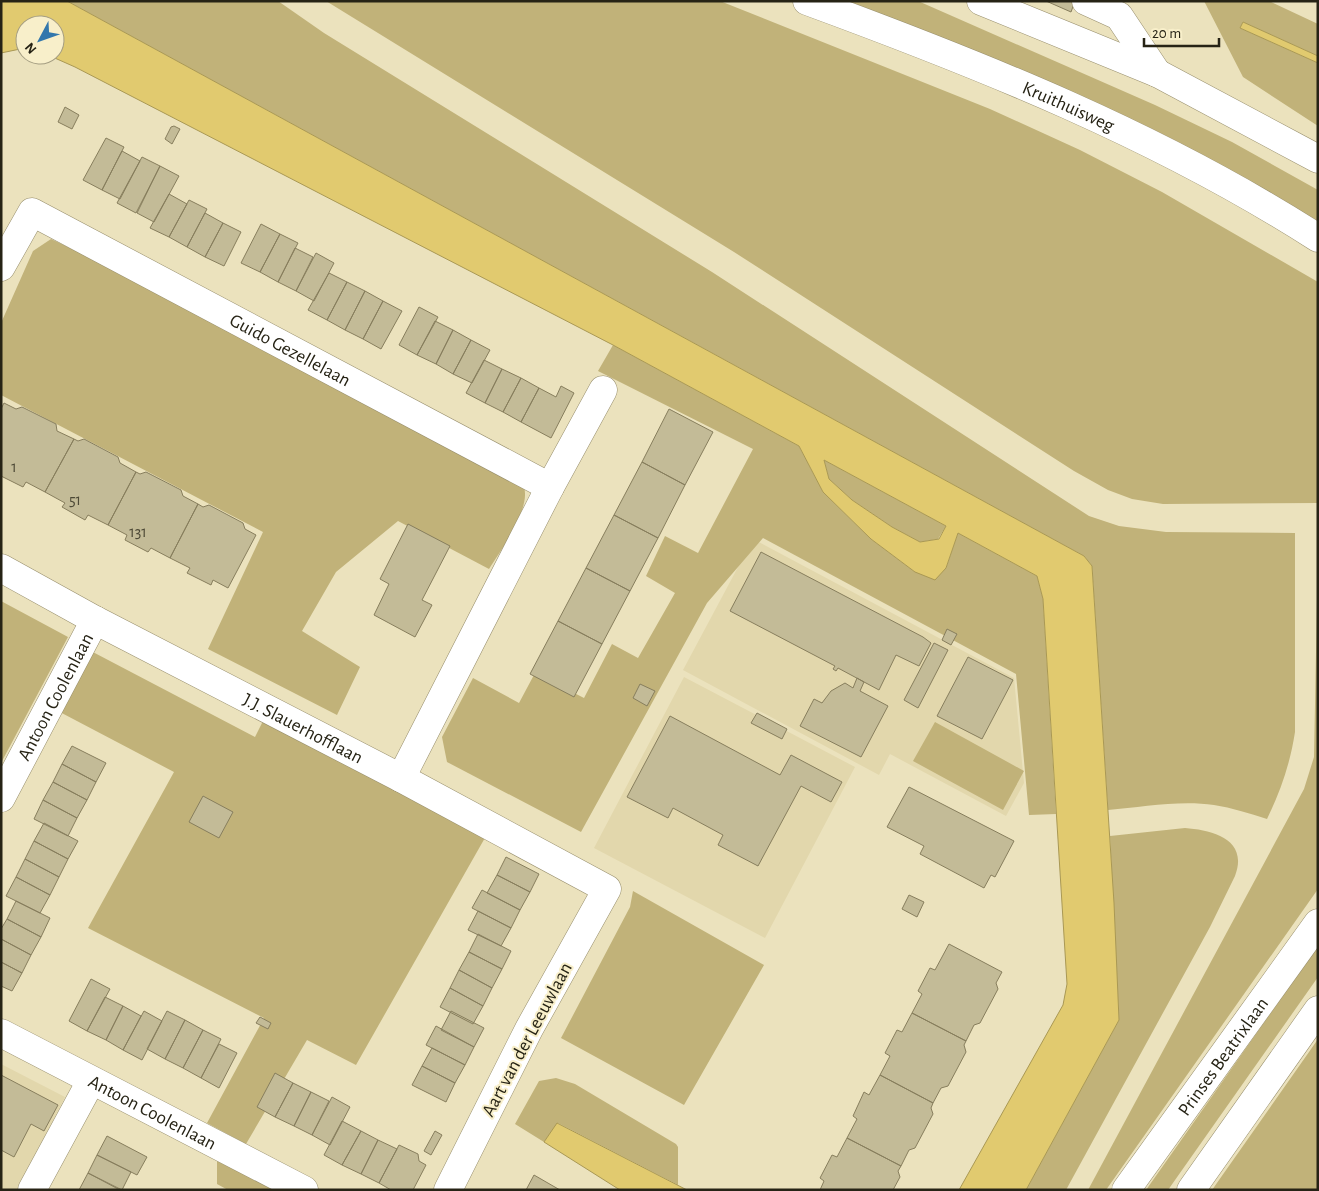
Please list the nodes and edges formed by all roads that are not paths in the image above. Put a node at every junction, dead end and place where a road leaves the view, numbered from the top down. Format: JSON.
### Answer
{"nodes":[{"id":1,"x":807,"y":1,"type":"edge"},
{"id":2,"x":981,"y":1,"type":"edge"},
{"id":3,"x":1086,"y":1,"type":"edge"},
{"id":4,"x":1157,"y":73,"type":"junction"},
{"id":5,"x":1318,"y":159,"type":"edge"},
{"id":6,"x":1318,"y":238,"type":"edge"},
{"id":7,"x":1,"y":267,"type":"edge"},
{"id":8,"x":603,"y":390,"type":"dead end"},
{"id":9,"x":550,"y":487,"type":"junction"},
{"id":10,"x":1,"y":568,"type":"edge"},
{"id":11,"x":95,"y":620,"type":"junction"},
{"id":12,"x":401,"y":778,"type":"junction"},
{"id":13,"x":1,"y":798,"type":"edge"},
{"id":14,"x":607,"y":889,"type":"joint"},
{"id":15,"x":1318,"y":922,"type":"edge"},
{"id":16,"x":1318,"y":1010,"type":"edge"},
{"id":17,"x":1,"y":1033,"type":"edge"},
{"id":18,"x":91,"y":1082,"type":"junction"},
{"id":19,"x":32,"y":1190,"type":"edge"},
{"id":20,"x":304,"y":1190,"type":"edge"},
{"id":21,"x":448,"y":1190,"type":"edge"},
{"id":22,"x":1126,"y":1190,"type":"edge"},
{"id":23,"x":1191,"y":1190,"type":"edge"}],
"edges":[{"from":1,"to":6,"type":"street","name":"Kruithuisweg"},
{"from":2,"to":4,"type":"street"},
{"from":3,"to":4,"type":"street"},
{"from":4,"to":5,"type":"street"},
{"from":7,"to":9,"type":"street","name":"Guido Gezellelaan"},
{"from":8,"to":9,"type":"street"},
{"from":9,"to":12,"type":"street"},
{"from":10,"to":11,"type":"street","name":"J.J. Slauerhofflaan"},
{"from":11,"to":12,"type":"street","name":"J.J. Slauerhofflaan"},
{"from":11,"to":13,"type":"street","name":"Antoon Coolenlaan"},
{"from":12,"to":14,"type":"street","name":"J.J. Slauerhofflaan"},
{"from":14,"to":21,"type":"street","name":"Aart van der Leeuwlaan"},
{"from":15,"to":22,"type":"street","name":"Prinses Beatrixlaan"},
{"from":16,"to":23,"type":"street"},
{"from":17,"to":18,"type":"street","name":"Antoon Coolenlaan"},
{"from":18,"to":19,"type":"street"},
{"from":18,"to":20,"type":"street","name":"Antoon Coolenlaan"}]}
